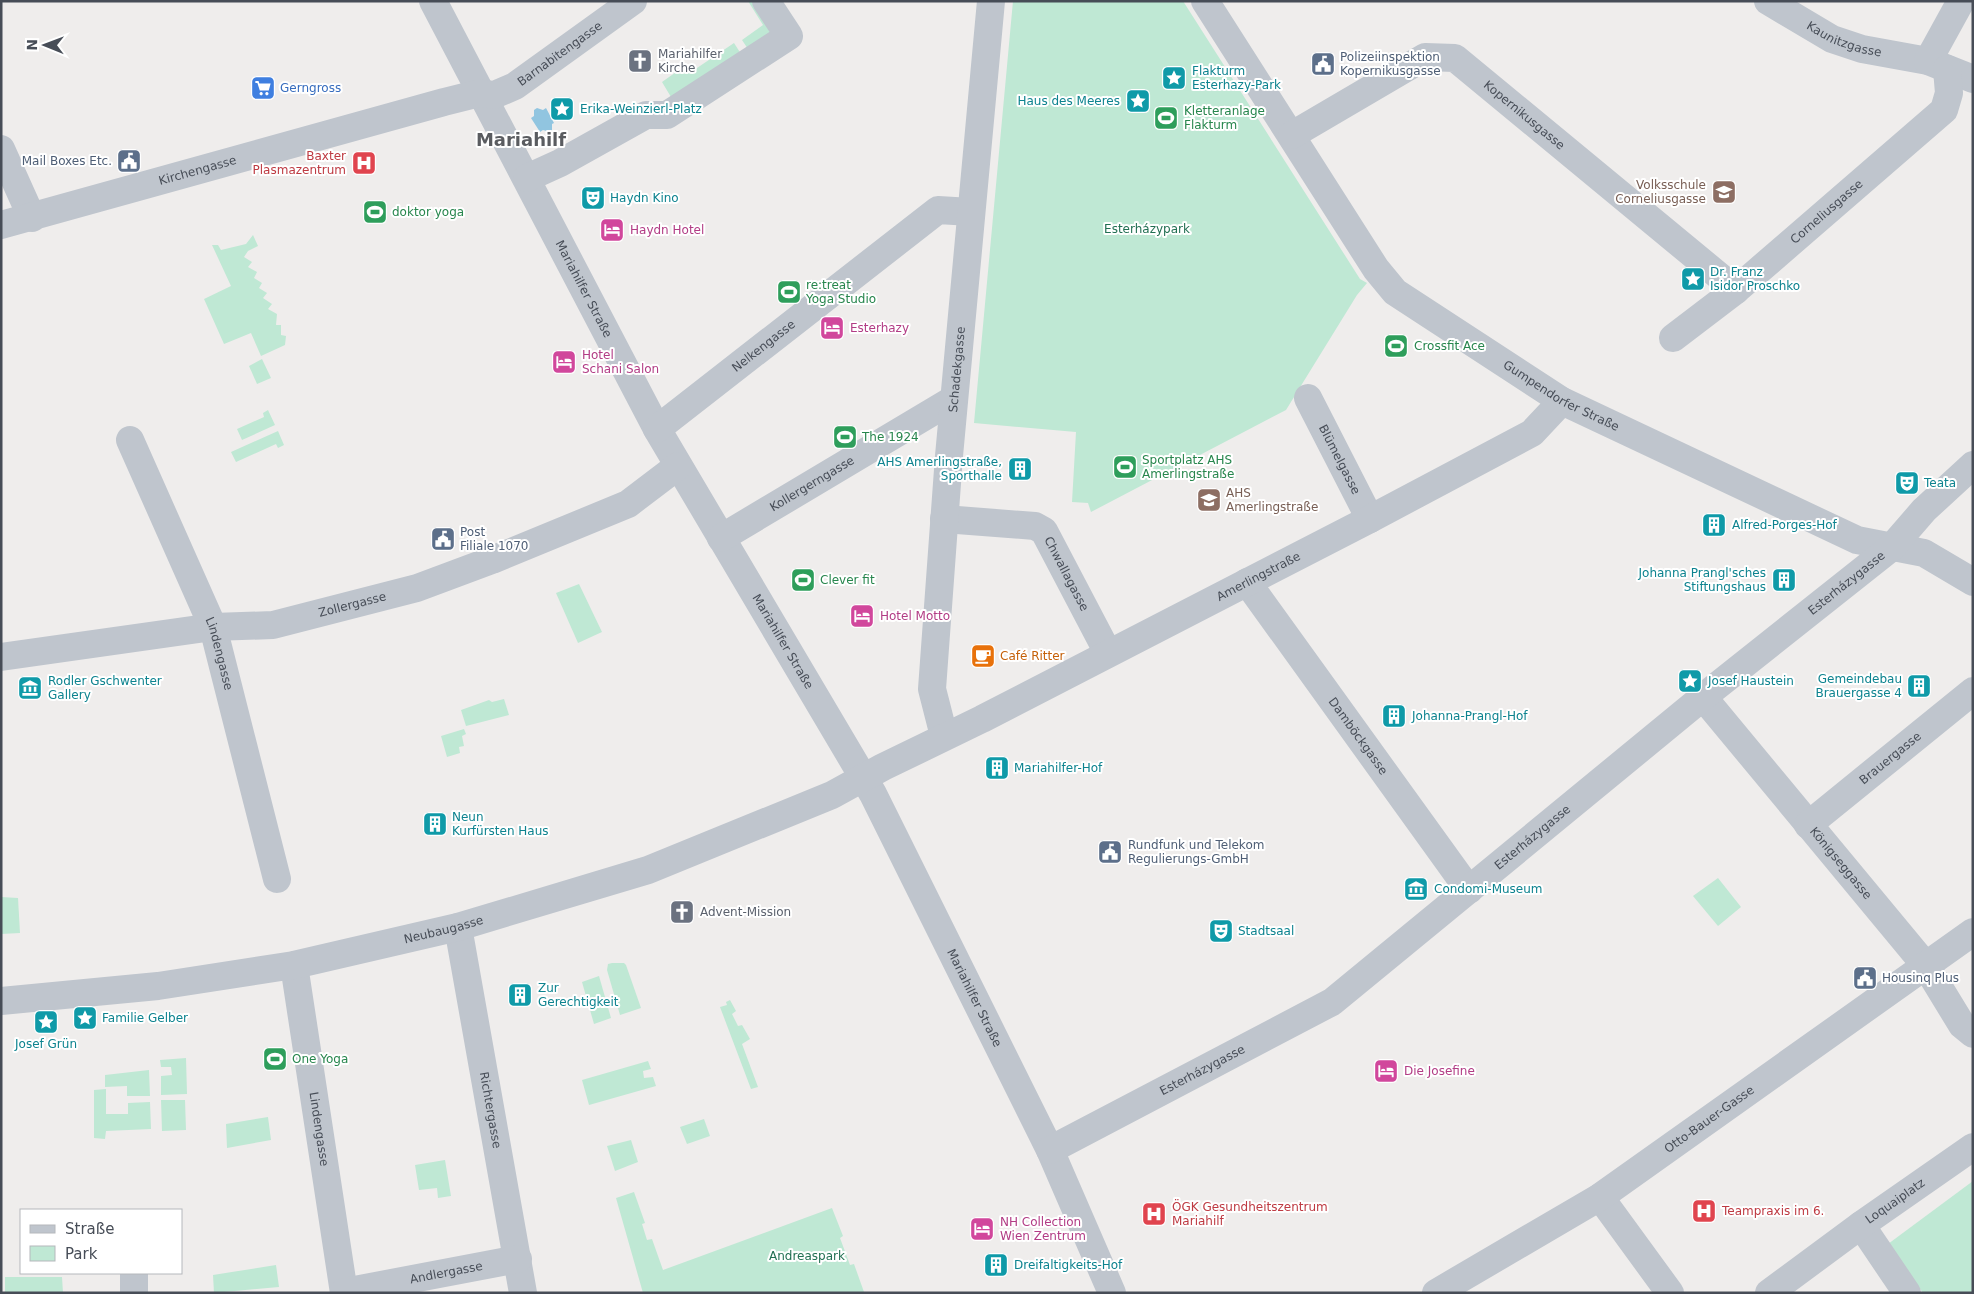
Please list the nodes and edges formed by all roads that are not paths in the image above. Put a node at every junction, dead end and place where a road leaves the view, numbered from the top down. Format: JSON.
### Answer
{"nodes":[{"id":1,"x":433,"y":1,"type":"edge"},
{"id":2,"x":633,"y":1,"type":"edge"},
{"id":3,"x":766,"y":1,"type":"edge"},
{"id":4,"x":991,"y":1,"type":"edge"},
{"id":5,"x":1205,"y":1,"type":"edge"},
{"id":6,"x":1768,"y":1,"type":"edge"},
{"id":7,"x":1961,"y":1,"type":"edge"},
{"id":8,"x":1937,"y":65,"type":"junction"},
{"id":9,"x":1973,"y":79,"type":"edge"},
{"id":10,"x":480,"y":93,"type":"junction"},
{"id":11,"x":1292,"y":135,"type":"junction"},
{"id":12,"x":1,"y":148,"type":"edge"},
{"id":13,"x":527,"y":178,"type":"junction"},
{"id":14,"x":971,"y":212,"type":"junction"},
{"id":15,"x":32,"y":218,"type":"junction"},
{"id":16,"x":1,"y":225,"type":"edge"},
{"id":17,"x":1736,"y":290,"type":"junction"},
{"id":18,"x":1673,"y":338,"type":"dead end"},
{"id":19,"x":1308,"y":398,"type":"dead end"},
{"id":20,"x":954,"y":399,"type":"junction"},
{"id":21,"x":1562,"y":401,"type":"junction"},
{"id":22,"x":657,"y":429,"type":"junction"},
{"id":23,"x":130,"y":440,"type":"dead end"},
{"id":24,"x":1973,"y":465,"type":"edge"},
{"id":25,"x":678,"y":466,"type":"junction"},
{"id":26,"x":944,"y":519,"type":"junction"},
{"id":27,"x":1370,"y":519,"type":"junction"},
{"id":28,"x":720,"y":538,"type":"junction"},
{"id":29,"x":1892,"y":547,"type":"junction"},
{"id":30,"x":1247,"y":582,"type":"junction"},
{"id":31,"x":1973,"y":582,"type":"edge"},
{"id":32,"x":213,"y":627,"type":"junction"},
{"id":33,"x":1108,"y":653,"type":"junction"},
{"id":34,"x":1,"y":657,"type":"edge"},
{"id":35,"x":1973,"y":691,"type":"edge"},
{"id":36,"x":1703,"y":698,"type":"junction"},
{"id":37,"x":944,"y":736,"type":"junction"},
{"id":38,"x":863,"y":777,"type":"junction"},
{"id":39,"x":1808,"y":825,"type":"junction"},
{"id":40,"x":277,"y":879,"type":"dead end"},
{"id":41,"x":1469,"y":890,"type":"junction"},
{"id":42,"x":458,"y":927,"type":"junction"},
{"id":43,"x":1973,"y":932,"type":"edge"},
{"id":44,"x":294,"y":965,"type":"junction"},
{"id":45,"x":1926,"y":966,"type":"junction"},
{"id":46,"x":1,"y":1001,"type":"edge"},
{"id":47,"x":1973,"y":1034,"type":"edge"},
{"id":48,"x":1973,"y":1147,"type":"edge"},
{"id":49,"x":1050,"y":1150,"type":"junction"},
{"id":50,"x":1600,"y":1197,"type":"junction"},
{"id":51,"x":1861,"y":1225,"type":"junction"},
{"id":52,"x":518,"y":1260,"type":"junction"},
{"id":53,"x":134,"y":1274,"type":"edge"},
{"id":54,"x":344,"y":1292,"type":"edge"},
{"id":55,"x":134,"y":1293,"type":"edge"},
{"id":56,"x":523,"y":1293,"type":"edge"},
{"id":57,"x":1112,"y":1293,"type":"edge"},
{"id":58,"x":1436,"y":1293,"type":"edge"},
{"id":59,"x":1670,"y":1293,"type":"edge"},
{"id":60,"x":1769,"y":1293,"type":"edge"},
{"id":61,"x":1908,"y":1293,"type":"edge"}],
"edges":[{"from":1,"to":10,"type":"street","name":"Mariahilfer Straße"},
{"from":2,"to":10,"type":"street","name":"Barnabitengasse"},
{"from":3,"to":13,"type":"street"},
{"from":4,"to":14,"type":"street","name":"Schadekgasse"},
{"from":5,"to":11,"type":"street","name":"Gumpendorfer Straße"},
{"from":6,"to":8,"type":"street","name":"Kaunitzgasse"},
{"from":7,"to":8,"type":"street"},
{"from":8,"to":9,"type":"street","name":"Kaunitzgasse"},
{"from":8,"to":17,"type":"street","name":"Corneliusgasse"},
{"from":10,"to":13,"type":"street","name":"Mariahilfer Straße"},
{"from":10,"to":15,"type":"street","name":"Kirchengasse"},
{"from":11,"to":17,"type":"street","name":"Kopernikusgasse"},
{"from":11,"to":21,"type":"street","name":"Gumpendorfer Straße"},
{"from":12,"to":15,"type":"street"},
{"from":13,"to":22,"type":"street","name":"Mariahilfer Straße"},
{"from":14,"to":20,"type":"street","name":"Schadekgasse"},
{"from":14,"to":22,"type":"street","name":"Nelkengasse"},
{"from":15,"to":16,"type":"street","name":"Kirchengasse"},
{"from":17,"to":18,"type":"street","name":"Corneliusgasse"},
{"from":19,"to":27,"type":"street","name":"Blümelgasse"},
{"from":20,"to":26,"type":"street","name":"Schadekgasse"},
{"from":20,"to":28,"type":"street","name":"Kollergerngasse"},
{"from":21,"to":27,"type":"street","name":"Amerlingstraße"},
{"from":21,"to":29,"type":"street","name":"Gumpendorfer Straße"},
{"from":22,"to":25,"type":"street","name":"Mariahilfer Straße"},
{"from":23,"to":32,"type":"street","name":"Lindengasse"},
{"from":24,"to":29,"type":"street","name":"Esterházygasse"},
{"from":25,"to":28,"type":"street","name":"Mariahilfer Straße"},
{"from":25,"to":32,"type":"street","name":"Zollergasse"},
{"from":26,"to":33,"type":"street","name":"Chwallagasse"},
{"from":26,"to":37,"type":"street","name":"Schadekgasse"},
{"from":27,"to":30,"type":"street","name":"Amerlingstraße"},
{"from":28,"to":38,"type":"street","name":"Mariahilfer Straße"},
{"from":29,"to":31,"type":"street","name":"Gumpendorfer Straße"},
{"from":29,"to":36,"type":"street","name":"Esterházygasse"},
{"from":30,"to":33,"type":"street","name":"Amerlingstraße"},
{"from":30,"to":41,"type":"street","name":"Damböckgasse"},
{"from":32,"to":34,"type":"street","name":"Zollergasse"},
{"from":32,"to":40,"type":"street","name":"Lindengasse"},
{"from":33,"to":37,"type":"street","name":"Amerlingstraße"},
{"from":35,"to":39,"type":"street","name":"Brauergasse"},
{"from":36,"to":39,"type":"street","name":"Königseggasse"},
{"from":36,"to":41,"type":"street","name":"Esterházygasse"},
{"from":37,"to":38,"type":"street","name":"Neubaugasse"},
{"from":38,"to":42,"type":"street","name":"Neubaugasse"},
{"from":38,"to":49,"type":"street","name":"Mariahilfer Straße"},
{"from":39,"to":45,"type":"street","name":"Königseggasse"},
{"from":41,"to":49,"type":"street","name":"Esterházygasse"},
{"from":42,"to":44,"type":"street","name":"Neubaugasse"},
{"from":42,"to":52,"type":"street","name":"Richtergasse"},
{"from":43,"to":45,"type":"street","name":"Otto-Bauer-Gasse"},
{"from":44,"to":46,"type":"street","name":"Neubaugasse"},
{"from":44,"to":54,"type":"street","name":"Lindengasse"},
{"from":45,"to":47,"type":"street","name":"Königseggasse"},
{"from":45,"to":50,"type":"street","name":"Otto-Bauer-Gasse"},
{"from":48,"to":51,"type":"street","name":"Loquaiplatz"},
{"from":49,"to":57,"type":"street","name":"Mariahilfer Straße"},
{"from":50,"to":58,"type":"street","name":"Otto-Bauer-Gasse"},
{"from":50,"to":59,"type":"street"},
{"from":51,"to":60,"type":"street"},
{"from":51,"to":61,"type":"street","name":"Loquaiplatz"},
{"from":52,"to":54,"type":"street","name":"Andlergasse"},
{"from":52,"to":56,"type":"street","name":"Richtergasse"},
{"from":53,"to":55,"type":"street"}]}
